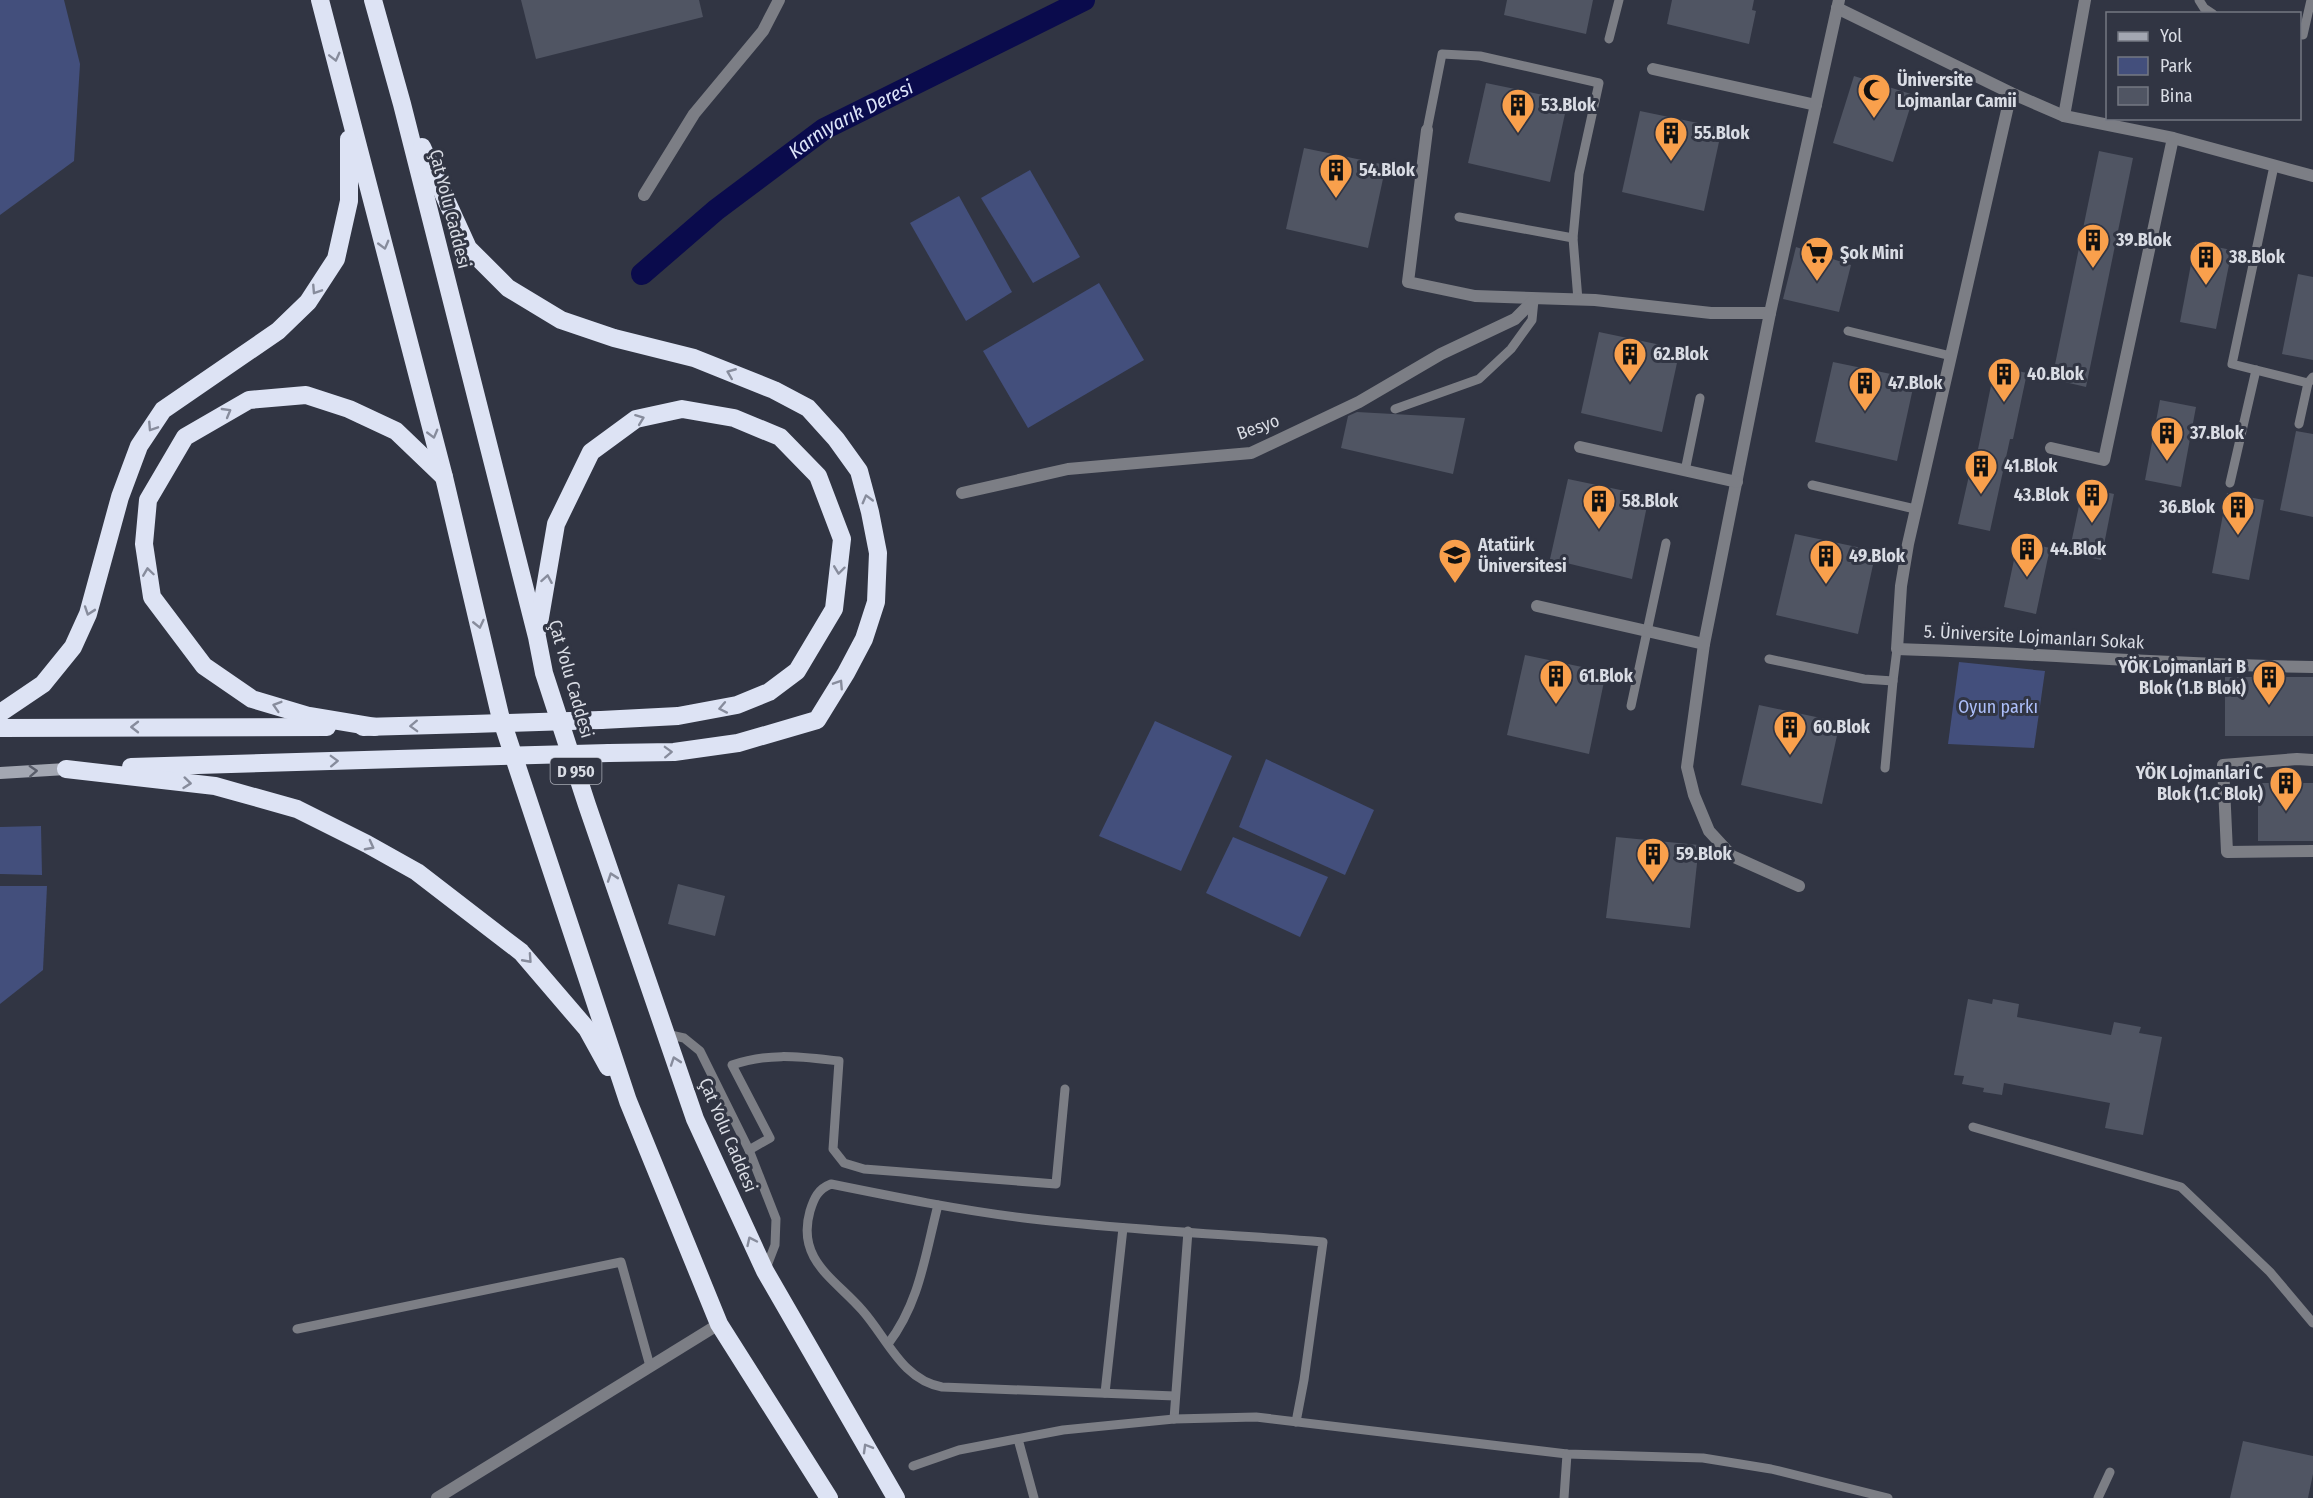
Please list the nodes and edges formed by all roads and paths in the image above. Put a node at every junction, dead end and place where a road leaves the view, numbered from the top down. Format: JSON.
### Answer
{"nodes":[{"id":1,"x":320,"y":0,"type":"edge"},
{"id":2,"x":373,"y":0,"type":"edge"},
{"id":3,"x":779,"y":0,"type":"edge"},
{"id":4,"x":1618,"y":0,"type":"edge"},
{"id":5,"x":2085,"y":0,"type":"edge"},
{"id":6,"x":2199,"y":0,"type":"edge"},
{"id":7,"x":2311,"y":0,"type":"edge"},
{"id":8,"x":1838,"y":4,"type":"edge"},
{"id":9,"x":2210,"y":12,"type":"edge"},
{"id":10,"x":2301,"y":34,"type":"edge"},
{"id":11,"x":1609,"y":39,"type":"dead end"},
{"id":12,"x":1653,"y":69,"type":"dead end"},
{"id":13,"x":2011,"y":93,"type":"junction"},
{"id":14,"x":402,"y":104,"type":"junction"},
{"id":15,"x":1816,"y":105,"type":"junction"},
{"id":16,"x":349,"y":113,"type":"junction"},
{"id":17,"x":2064,"y":116,"type":"junction"},
{"id":18,"x":1427,"y":130,"type":"joint"},
{"id":19,"x":2172,"y":138,"type":"junction"},
{"id":20,"x":2274,"y":166,"type":"junction"},
{"id":21,"x":2313,"y":176,"type":"edge"},
{"id":22,"x":644,"y":195,"type":"dead end"},
{"id":23,"x":1459,"y":216,"type":"dead end"},
{"id":24,"x":1573,"y":238,"type":"junction"},
{"id":25,"x":1534,"y":300,"type":"junction"},
{"id":26,"x":1578,"y":300,"type":"junction"},
{"id":27,"x":1770,"y":313,"type":"junction"},
{"id":28,"x":1848,"y":331,"type":"dead end"},
{"id":29,"x":1952,"y":356,"type":"junction"},
{"id":30,"x":2256,"y":370,"type":"junction"},
{"id":31,"x":2311,"y":380,"type":"edge"},
{"id":32,"x":1700,"y":398,"type":"dead end"},
{"id":33,"x":1395,"y":409,"type":"dead end"},
{"id":34,"x":2299,"y":424,"type":"dead end"},
{"id":35,"x":1580,"y":447,"type":"dead end"},
{"id":36,"x":2051,"y":448,"type":"dead end"},
{"id":37,"x":1685,"y":471,"type":"junction"},
{"id":38,"x":444,"y":477,"type":"junction"},
{"id":39,"x":1737,"y":482,"type":"junction"},
{"id":40,"x":2230,"y":483,"type":"dead end"},
{"id":41,"x":1812,"y":485,"type":"dead end"},
{"id":42,"x":962,"y":493,"type":"dead end"},
{"id":43,"x":1915,"y":509,"type":"junction"},
{"id":44,"x":1666,"y":543,"type":"dead end"},
{"id":45,"x":1537,"y":606,"type":"dead end"},
{"id":46,"x":1647,"y":631,"type":"junction"},
{"id":47,"x":537,"y":637,"type":"junction"},
{"id":48,"x":1704,"y":644,"type":"junction"},
{"id":49,"x":1897,"y":649,"type":"junction"},
{"id":50,"x":1769,"y":660,"type":"dead end"},
{"id":51,"x":2313,"y":667,"type":"edge"},
{"id":52,"x":1893,"y":681,"type":"junction"},
{"id":53,"x":1631,"y":706,"type":"dead end"},
{"id":54,"x":0,"y":713,"type":"edge"},
{"id":55,"x":375,"y":727,"type":"junction"},
{"id":56,"x":0,"y":728,"type":"edge"},
{"id":57,"x":2313,"y":760,"type":"edge"},
{"id":58,"x":1885,"y":768,"type":"dead end"},
{"id":59,"x":66,"y":769,"type":"junction"},
{"id":60,"x":0,"y":773,"type":"edge"},
{"id":61,"x":2313,"y":850,"type":"edge"},
{"id":62,"x":1799,"y":886,"type":"dead end"},
{"id":63,"x":666,"y":1034,"type":"junction"},
{"id":64,"x":1065,"y":1089,"type":"dead end"},
{"id":65,"x":628,"y":1101,"type":"junction"},
{"id":66,"x":1973,"y":1127,"type":"dead end"},
{"id":67,"x":749,"y":1150,"type":"junction"},
{"id":68,"x":938,"y":1205,"type":"junction"},
{"id":69,"x":1123,"y":1228,"type":"junction"},
{"id":70,"x":1188,"y":1231,"type":"junction"},
{"id":71,"x":765,"y":1271,"type":"junction"},
{"id":72,"x":2313,"y":1323,"type":"edge"},
{"id":73,"x":719,"y":1324,"type":"junction"},
{"id":74,"x":297,"y":1329,"type":"dead end"},
{"id":75,"x":888,"y":1344,"type":"junction"},
{"id":76,"x":650,"y":1366,"type":"junction"},
{"id":77,"x":1105,"y":1393,"type":"junction"},
{"id":78,"x":1176,"y":1396,"type":"junction"},
{"id":79,"x":1174,"y":1419,"type":"junction"},
{"id":80,"x":1296,"y":1422,"type":"junction"},
{"id":81,"x":1018,"y":1439,"type":"junction"},
{"id":82,"x":1568,"y":1454,"type":"junction"},
{"id":83,"x":913,"y":1466,"type":"dead end"},
{"id":84,"x":2110,"y":1472,"type":"dead end"},
{"id":85,"x":437,"y":1498,"type":"edge"},
{"id":86,"x":829,"y":1498,"type":"edge"},
{"id":87,"x":896,"y":1498,"type":"edge"},
{"id":88,"x":1034,"y":1498,"type":"edge"},
{"id":89,"x":1564,"y":1498,"type":"edge"},
{"id":90,"x":1888,"y":1498,"type":"edge"},
{"id":91,"x":2098,"y":1498,"type":"edge"}],
"edges":[{"from":1,"to":16,"type":"highway","number":"D 950","one_way":true},
{"from":2,"to":14,"type":"highway","name":"Çat Yolu Caddesi","number":"D 950"},
{"from":3,"to":22,"type":"street"},
{"from":4,"to":11,"type":"lane"},
{"from":5,"to":17,"type":"street"},
{"from":6,"to":9,"type":"lane"},
{"from":7,"to":10,"type":"lane"},
{"from":8,"to":13,"type":"street"},
{"from":8,"to":15,"type":"street"},
{"from":12,"to":15,"type":"street"},
{"from":13,"to":17,"type":"street"},
{"from":13,"to":29,"type":"street"},
{"from":14,"to":47,"type":"highway","name":"Çat Yolu Caddesi","number":"D 950"},
{"from":59,"to":14,"type":"highway","one_way":true,"bridge":true},
{"from":15,"to":27,"type":"street"},
{"from":16,"to":38,"type":"highway","number":"D 950","one_way":true},
{"from":16,"to":54,"type":"highway","one_way":true},
{"from":17,"to":19,"type":"street"},
{"from":18,"to":24,"type":"lane"},
{"from":18,"to":25,"type":"street"},
{"from":19,"to":20,"type":"street"},
{"from":19,"to":36,"type":"street"},
{"from":20,"to":21,"type":"street"},
{"from":20,"to":30,"type":"lane"},
{"from":23,"to":24,"type":"lane"},
{"from":24,"to":26,"type":"lane"},
{"from":25,"to":26,"type":"street"},
{"from":25,"to":33,"type":"lane"},
{"from":25,"to":42,"type":"street","name":"Besyo"},
{"from":26,"to":27,"type":"street"},
{"from":27,"to":39,"type":"street"},
{"from":28,"to":29,"type":"lane"},
{"from":29,"to":43,"type":"street"},
{"from":30,"to":31,"type":"lane"},
{"from":30,"to":40,"type":"lane"},
{"from":31,"to":34,"type":"lane"},
{"from":32,"to":37,"type":"lane"},
{"from":35,"to":37,"type":"street"},
{"from":37,"to":39,"type":"street"},
{"from":55,"to":38,"type":"highway","one_way":true},
{"from":38,"to":65,"type":"highway","number":"D 950","one_way":true},
{"from":39,"to":48,"type":"street"},
{"from":41,"to":43,"type":"lane"},
{"from":43,"to":49,"type":"street"},
{"from":44,"to":46,"type":"lane"},
{"from":45,"to":46,"type":"street"},
{"from":46,"to":48,"type":"street"},
{"from":46,"to":53,"type":"lane"},
{"from":47,"to":55,"type":"highway","one_way":true,"bridge":true},
{"from":63,"to":47,"type":"highway","name":"Çat Yolu Caddesi","number":"D 950","one_way":true},
{"from":48,"to":62,"type":"street"},
{"from":49,"to":51,"type":"street","name":"5. Üniversite Lojmanları Sokak"},
{"from":49,"to":52,"type":"lane"},
{"from":50,"to":52,"type":"lane"},
{"from":52,"to":58,"type":"lane"},
{"from":55,"to":56,"type":"highway","one_way":true},
{"from":57,"to":61,"type":"street"},
{"from":60,"to":59,"type":"street","one_way":true},
{"from":59,"to":65,"type":"highway","one_way":true},
{"from":63,"to":67,"type":"lane"},
{"from":71,"to":63,"type":"highway","name":"Çat Yolu Caddesi","number":"D 950","one_way":true},
{"from":64,"to":67,"type":"lane"},
{"from":65,"to":73,"type":"highway","number":"D 950"},
{"from":66,"to":72,"type":"lane"},
{"from":67,"to":71,"type":"lane"},
{"from":68,"to":69,"type":"lane"},
{"from":68,"to":75,"type":"lane"},
{"from":68,"to":75,"type":"lane"},
{"from":69,"to":70,"type":"lane"},
{"from":69,"to":77,"type":"lane"},
{"from":70,"to":78,"type":"lane"},
{"from":70,"to":80,"type":"lane"},
{"from":87,"to":71,"type":"highway","name":"Çat Yolu Caddesi","number":"D 950","one_way":true},
{"from":73,"to":76,"type":"street"},
{"from":73,"to":86,"type":"highway","number":"D 950"},
{"from":74,"to":76,"type":"lane"},
{"from":75,"to":77,"type":"lane"},
{"from":76,"to":85,"type":"street"},
{"from":77,"to":78,"type":"lane"},
{"from":78,"to":79,"type":"lane"},
{"from":79,"to":80,"type":"lane"},
{"from":79,"to":81,"type":"lane"},
{"from":80,"to":82,"type":"lane"},
{"from":81,"to":83,"type":"lane"},
{"from":81,"to":88,"type":"lane"},
{"from":82,"to":89,"type":"lane"},
{"from":82,"to":90,"type":"lane"},
{"from":84,"to":91,"type":"lane"}]}
